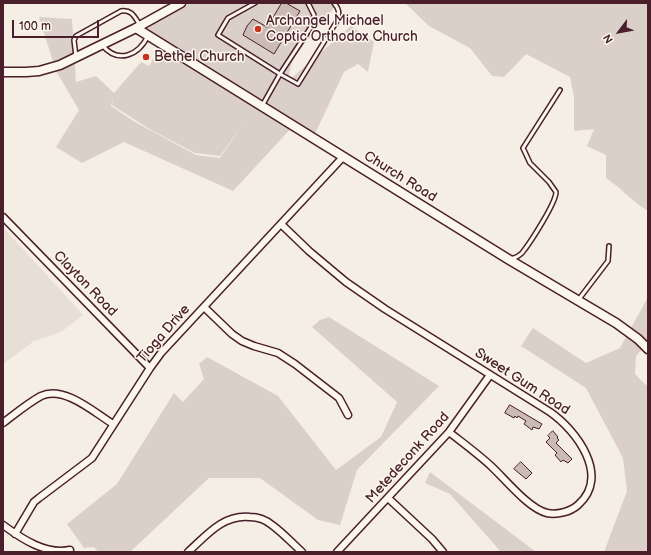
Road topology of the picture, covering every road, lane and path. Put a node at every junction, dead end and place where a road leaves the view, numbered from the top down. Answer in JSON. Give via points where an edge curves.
{"nodes":[{"id":1,"x":181,"y":3,"type":"edge"},
{"id":2,"x":255,"y":3,"type":"edge"},
{"id":3,"x":308,"y":3,"type":"edge"},
{"id":4,"x":334,"y":3,"type":"edge"},
{"id":5,"x":138,"y":27,"type":"junction"},
{"id":6,"x":148,"y":35,"type":"junction"},
{"id":7,"x":102,"y":45,"type":"junction"},
{"id":8,"x":76,"y":58,"type":"junction"},
{"id":9,"x":3,"y":72,"type":"edge"},
{"id":10,"x":280,"y":74,"type":"junction"},
{"id":11,"x":560,"y":90,"type":"dead end"},
{"id":12,"x":262,"y":106,"type":"junction"},
{"id":13,"x":343,"y":157,"type":"junction"},
{"id":14,"x":3,"y":217,"type":"edge"},
{"id":15,"x":282,"y":225,"type":"junction"},
{"id":16,"x":609,"y":246,"type":"dead end"},
{"id":17,"x":521,"y":254,"type":"junction"},
{"id":18,"x":510,"y":260,"type":"junction"},
{"id":19,"x":520,"y":265,"type":"junction"},
{"id":20,"x":578,"y":300,"type":"junction"},
{"id":21,"x":204,"y":307,"type":"junction"},
{"id":22,"x":648,"y":349,"type":"edge"},
{"id":23,"x":150,"y":368,"type":"junction"},
{"id":24,"x":490,"y":375,"type":"junction"},
{"id":25,"x":348,"y":415,"type":"dead end"},
{"id":26,"x":3,"y":423,"type":"edge"},
{"id":27,"x":113,"y":424,"type":"junction"},
{"id":28,"x":449,"y":432,"type":"junction"},
{"id":29,"x":388,"y":498,"type":"junction"},
{"id":30,"x":3,"y":526,"type":"edge"},
{"id":31,"x":15,"y":534,"type":"junction"},
{"id":32,"x":70,"y":550,"type":"dead end"},
{"id":33,"x":188,"y":552,"type":"edge"},
{"id":34,"x":302,"y":552,"type":"edge"},
{"id":35,"x":337,"y":552,"type":"edge"},
{"id":36,"x":443,"y":552,"type":"edge"}],
"edges":[{"from":1,"to":5,"type":"street"},
{"from":2,"to":10,"type":"lane","via":[[228,18],[218,35]]},
{"from":3,"to":10,"type":"lane","via":[[314,15],[313,24]]},
{"from":4,"to":10,"type":"lane","via":[[340,15],[298,84]]},
{"from":5,"to":6,"type":"street","name":"Church Road"},
{"from":5,"to":7,"type":"street"},
{"from":5,"to":8,"type":"lane","via":[[131,12],[121,10],[76,36]]},
{"from":6,"to":7,"type":"lane","via":[[138,51],[127,55],[109,52]]},
{"from":6,"to":12,"type":"street","name":"Church Road"},
{"from":7,"to":8,"type":"street"},
{"from":8,"to":9,"type":"street","via":[[46,70]]},
{"from":10,"to":12,"type":"lane"},
{"from":11,"to":17,"type":"lane","via":[[523,148],[530,163],[549,182],[556,194],[547,215]]},
{"from":12,"to":13,"type":"street","name":"Church Road"},
{"from":13,"to":15,"type":"street","name":"Tioga Drive"},
{"from":13,"to":18,"type":"street","name":"Church Road"},
{"from":14,"to":23,"type":"street","name":"Clayton Road"},
{"from":15,"to":21,"type":"street","name":"Tioga Drive"},
{"from":15,"to":24,"type":"street","name":"Sweet Gum Road","via":[[346,282]]},
{"from":16,"to":20,"type":"lane","via":[[608,261]]},
{"from":17,"to":18,"type":"lane"},
{"from":17,"to":19,"type":"lane"},
{"from":18,"to":19,"type":"street","name":"Church Road"},
{"from":19,"to":20,"type":"street","name":"Church Road"},
{"from":20,"to":22,"type":"street","name":"Church Road","via":[[630,333]]},
{"from":21,"to":23,"type":"street","name":"Tioga Drive"},
{"from":21,"to":25,"type":"street","via":[[242,341],[278,353],[295,364],[339,398]]},
{"from":23,"to":27,"type":"street","name":"Tioga Drive"},
{"from":24,"to":28,"type":"street","name":"Metedeconk Road"},
{"from":24,"to":28,"type":"street","name":"Sweet Gum Road","via":[[550,412],[573,433],[582,446],[591,472],[591,484],[586,496],[577,506],[562,513],[546,512],[536,508],[491,466]]},
{"from":26,"to":27,"type":"street","via":[[41,396],[59,393],[69,396]]},
{"from":27,"to":31,"type":"street","name":"Tioga Drive","via":[[92,458],[34,502]]},
{"from":28,"to":29,"type":"street","name":"Metedeconk Road"},
{"from":29,"to":35,"type":"street","name":"Metedeconk Road"},
{"from":29,"to":36,"type":"street"},
{"from":30,"to":31,"type":"street"},
{"from":31,"to":32,"type":"street","via":[[47,550]]},
{"from":33,"to":34,"type":"street","via":[[221,523],[246,516],[262,519],[272,525]]}]}
